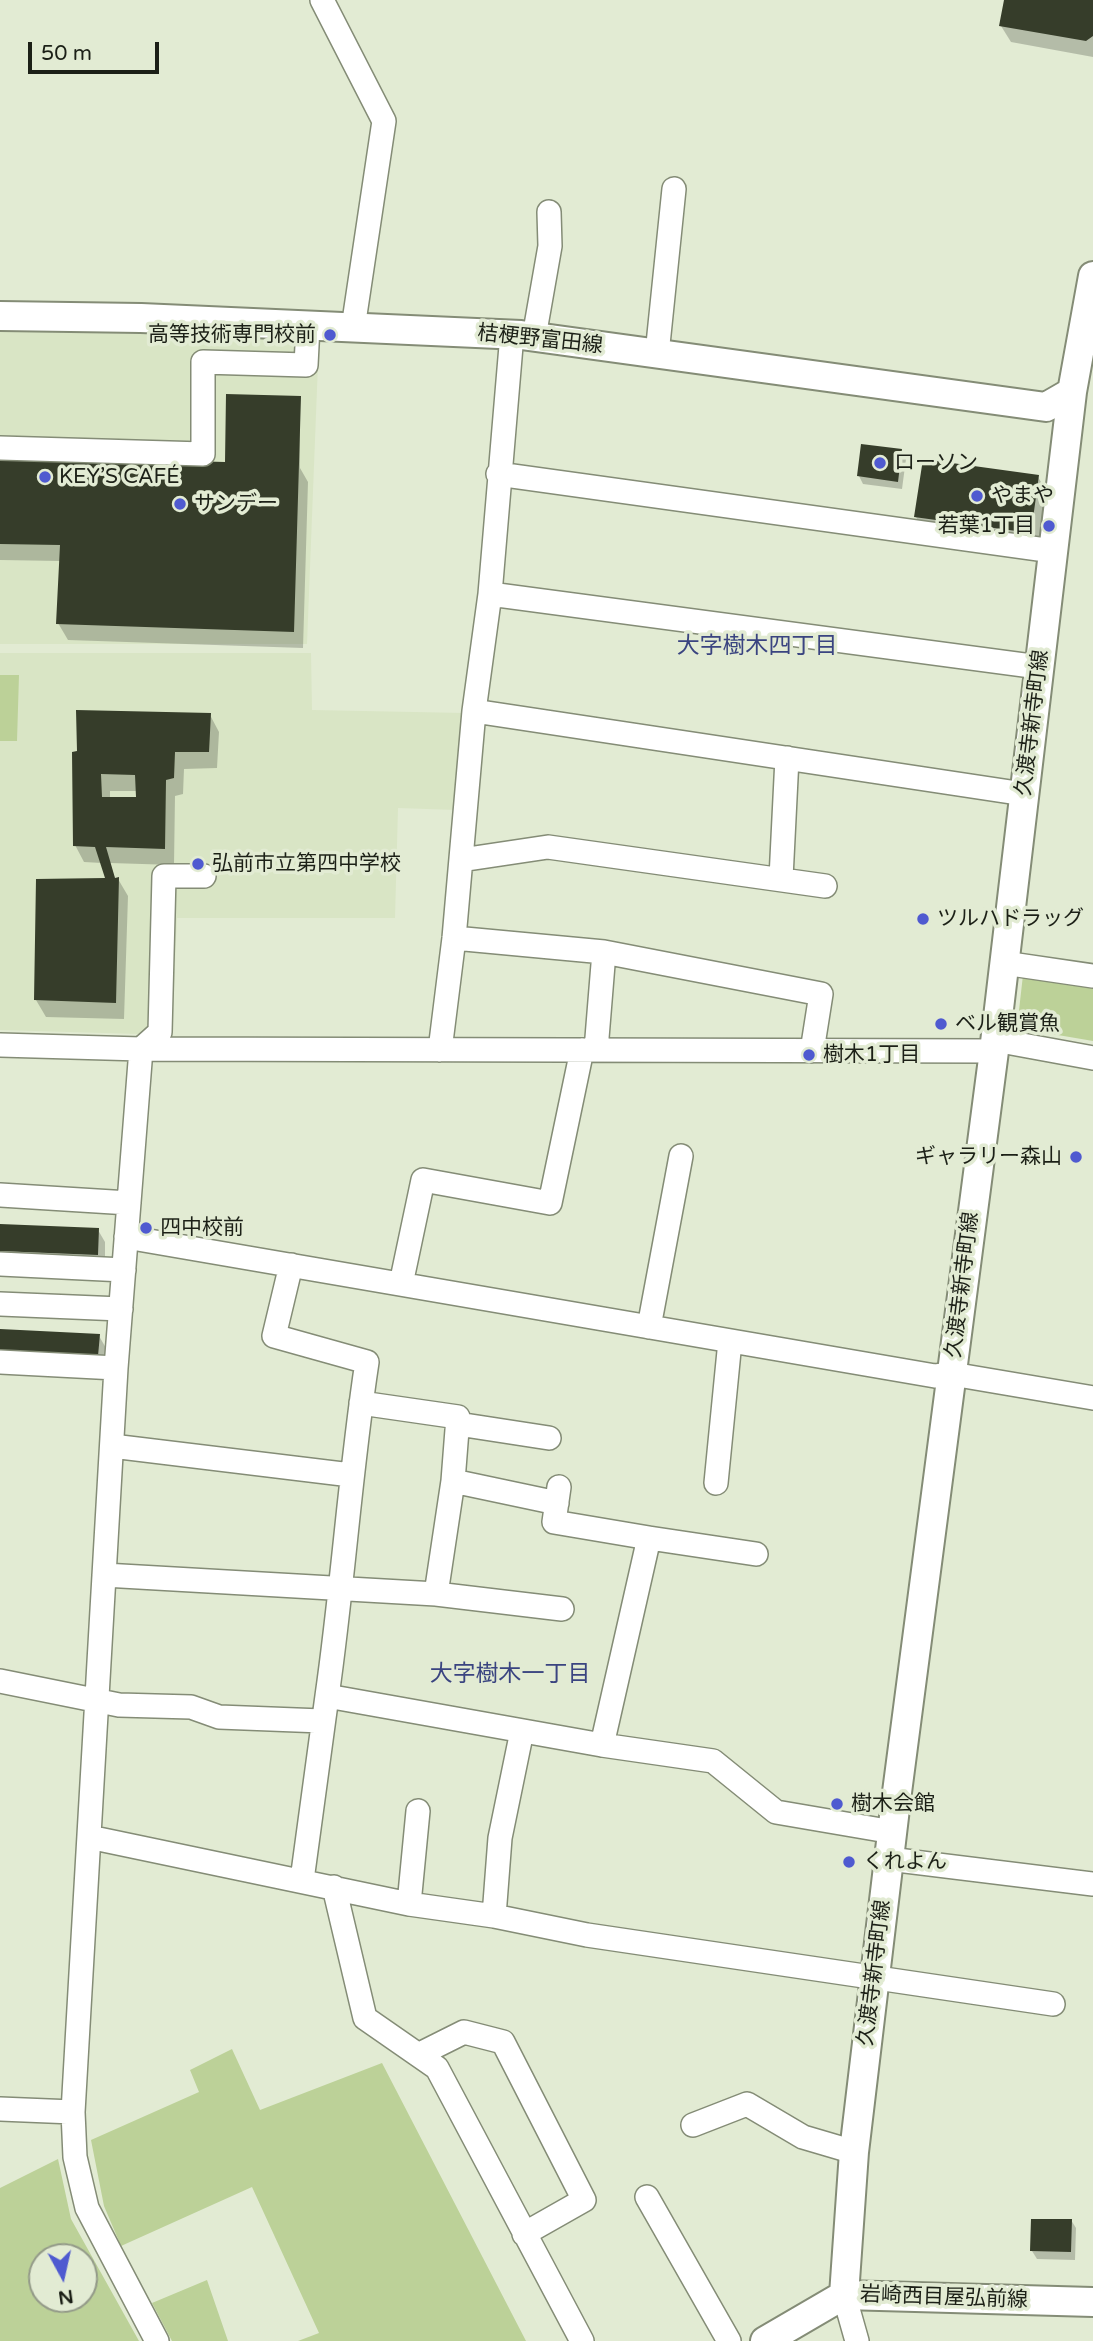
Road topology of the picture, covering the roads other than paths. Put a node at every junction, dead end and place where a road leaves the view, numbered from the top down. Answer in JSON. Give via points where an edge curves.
{"nodes":[{"id":1,"x":322,"y":0,"type":"edge"},
{"id":2,"x":674,"y":189,"type":"dead end"},
{"id":3,"x":549,"y":212,"type":"dead end"},
{"id":4,"x":1093,"y":276,"type":"edge"},
{"id":5,"x":0,"y":316,"type":"edge"},
{"id":6,"x":308,"y":326,"type":"junction"},
{"id":7,"x":353,"y":328,"type":"junction"},
{"id":8,"x":523,"y":336,"type":"junction"},
{"id":9,"x":657,"y":354,"type":"junction"},
{"id":10,"x":1083,"y":385,"type":"edge"},
{"id":11,"x":0,"y":448,"type":"edge"},
{"id":12,"x":498,"y":474,"type":"junction"},
{"id":13,"x":1053,"y":551,"type":"junction"},
{"id":14,"x":490,"y":594,"type":"junction"},
{"id":15,"x":1040,"y":667,"type":"junction"},
{"id":16,"x":474,"y":711,"type":"junction"},
{"id":17,"x":787,"y":758,"type":"junction"},
{"id":18,"x":1024,"y":794,"type":"junction"},
{"id":19,"x":461,"y":860,"type":"junction"},
{"id":20,"x":204,"y":876,"type":"dead end"},
{"id":21,"x":781,"y":878,"type":"junction"},
{"id":22,"x":825,"y":886,"type":"dead end"},
{"id":23,"x":454,"y":938,"type":"junction"},
{"id":24,"x":604,"y":953,"type":"junction"},
{"id":25,"x":1004,"y":963,"type":"junction"},
{"id":26,"x":1093,"y":976,"type":"edge"},
{"id":27,"x":0,"y":1045,"type":"edge"},
{"id":28,"x":995,"y":1046,"type":"junction"},
{"id":29,"x":141,"y":1049,"type":"junction"},
{"id":30,"x":440,"y":1050,"type":"junction"},
{"id":31,"x":589,"y":1050,"type":"junction"},
{"id":32,"x":812,"y":1051,"type":"junction"},
{"id":33,"x":1093,"y":1058,"type":"edge"},
{"id":34,"x":681,"y":1156,"type":"dead end"},
{"id":35,"x":0,"y":1195,"type":"edge"},
{"id":36,"x":129,"y":1203,"type":"junction"},
{"id":37,"x":126,"y":1237,"type":"junction"},
{"id":38,"x":0,"y":1264,"type":"edge"},
{"id":39,"x":291,"y":1265,"type":"junction"},
{"id":40,"x":124,"y":1270,"type":"junction"},
{"id":41,"x":401,"y":1284,"type":"junction"},
{"id":42,"x":0,"y":1304,"type":"edge"},
{"id":43,"x":121,"y":1309,"type":"junction"},
{"id":44,"x":649,"y":1327,"type":"junction"},
{"id":45,"x":730,"y":1341,"type":"junction"},
{"id":46,"x":0,"y":1362,"type":"edge"},
{"id":47,"x":116,"y":1368,"type":"junction"},
{"id":48,"x":952,"y":1374,"type":"junction"},
{"id":49,"x":1093,"y":1398,"type":"edge"},
{"id":50,"x":360,"y":1403,"type":"junction"},
{"id":51,"x":458,"y":1424,"type":"junction"},
{"id":52,"x":549,"y":1437,"type":"dead end"},
{"id":53,"x":112,"y":1446,"type":"junction"},
{"id":54,"x":351,"y":1475,"type":"junction"},
{"id":55,"x":453,"y":1481,"type":"junction"},
{"id":56,"x":716,"y":1483,"type":"dead end"},
{"id":57,"x":649,"y":1538,"type":"junction"},
{"id":58,"x":756,"y":1554,"type":"dead end"},
{"id":59,"x":104,"y":1574,"type":"junction"},
{"id":60,"x":343,"y":1588,"type":"junction"},
{"id":61,"x":436,"y":1594,"type":"junction"},
{"id":62,"x":562,"y":1609,"type":"dead end"},
{"id":63,"x":0,"y":1681,"type":"edge"},
{"id":64,"x":327,"y":1696,"type":"junction"},
{"id":65,"x":97,"y":1700,"type":"junction"},
{"id":66,"x":322,"y":1721,"type":"junction"},
{"id":67,"x":522,"y":1731,"type":"junction"},
{"id":68,"x":602,"y":1745,"type":"junction"},
{"id":69,"x":418,"y":1811,"type":"dead end"},
{"id":70,"x":89,"y":1836,"type":"junction"},
{"id":71,"x":891,"y":1846,"type":"junction"},
{"id":72,"x":302,"y":1880,"type":"junction"},
{"id":73,"x":1093,"y":1884,"type":"edge"},
{"id":74,"x":334,"y":1887,"type":"junction"},
{"id":75,"x":409,"y":1904,"type":"junction"},
{"id":76,"x":494,"y":1916,"type":"junction"},
{"id":77,"x":874,"y":1979,"type":"junction"},
{"id":78,"x":1053,"y":2004,"type":"dead end"},
{"id":79,"x":420,"y":2054,"type":"junction"},
{"id":80,"x":0,"y":2109,"type":"edge"},
{"id":81,"x":73,"y":2112,"type":"junction"},
{"id":82,"x":693,"y":2125,"type":"dead end"},
{"id":83,"x":853,"y":2152,"type":"junction"},
{"id":84,"x":647,"y":2197,"type":"dead end"},
{"id":85,"x":524,"y":2234,"type":"junction"},
{"id":86,"x":844,"y":2295,"type":"junction"},
{"id":87,"x":1093,"y":2302,"type":"edge"},
{"id":88,"x":157,"y":2341,"type":"edge"},
{"id":89,"x":582,"y":2341,"type":"edge"},
{"id":90,"x":729,"y":2341,"type":"edge"},
{"id":91,"x":765,"y":2341,"type":"edge"},
{"id":92,"x":857,"y":2341,"type":"edge"}],
"edges":[{"from":1,"to":7,"type":"street","via":[[384,121]]},
{"from":2,"to":9,"type":"street"},
{"from":3,"to":8,"type":"street","via":[[551,246]]},
{"from":4,"to":10,"type":"main road","name":"久渡寺新寺町線"},
{"from":5,"to":6,"type":"main road","name":"桔梗野富田線"},
{"from":6,"to":7,"type":"main road","name":"桔梗野富田線"},
{"from":6,"to":11,"type":"street","via":[[306,365],[203,362],[202,454]]},
{"from":7,"to":8,"type":"main road","name":"桔梗野富田線"},
{"from":8,"to":9,"type":"main road","name":"桔梗野富田線"},
{"from":8,"to":12,"type":"street"},
{"from":9,"to":10,"type":"main road","name":"桔梗野富田線","via":[[1046,407]]},
{"from":10,"to":13,"type":"main road","name":"久渡寺新寺町線"},
{"from":12,"to":13,"type":"street"},
{"from":12,"to":14,"type":"street"},
{"from":13,"to":15,"type":"main road","name":"久渡寺新寺町線"},
{"from":14,"to":15,"type":"street"},
{"from":14,"to":16,"type":"street"},
{"from":15,"to":18,"type":"main road","name":"久渡寺新寺町線"},
{"from":16,"to":17,"type":"street"},
{"from":16,"to":19,"type":"street"},
{"from":17,"to":18,"type":"street"},
{"from":17,"to":21,"type":"street"},
{"from":18,"to":25,"type":"main road","name":"久渡寺新寺町線"},
{"from":19,"to":21,"type":"street","via":[[548,847]]},
{"from":19,"to":23,"type":"street"},
{"from":20,"to":29,"type":"street","via":[[164,876],[160,1032]]},
{"from":21,"to":22,"type":"street"},
{"from":23,"to":24,"type":"street"},
{"from":23,"to":30,"type":"street"},
{"from":24,"to":31,"type":"street"},
{"from":24,"to":32,"type":"street","via":[[821,994]]},
{"from":25,"to":26,"type":"street"},
{"from":25,"to":28,"type":"main road","name":"久渡寺新寺町線"},
{"from":27,"to":29,"type":"street"},
{"from":28,"to":32,"type":"street"},
{"from":28,"to":33,"type":"street"},
{"from":28,"to":48,"type":"main road","name":"久渡寺新寺町線"},
{"from":29,"to":30,"type":"street"},
{"from":29,"to":36,"type":"street"},
{"from":30,"to":31,"type":"street"},
{"from":31,"to":32,"type":"street"},
{"from":31,"to":41,"type":"street","via":[[550,1203],[423,1180]]},
{"from":34,"to":44,"type":"street"},
{"from":35,"to":36,"type":"street"},
{"from":36,"to":37,"type":"street"},
{"from":37,"to":39,"type":"street"},
{"from":37,"to":40,"type":"street"},
{"from":38,"to":40,"type":"street"},
{"from":39,"to":41,"type":"street"},
{"from":39,"to":50,"type":"street","via":[[274,1336],[367,1362]]},
{"from":40,"to":43,"type":"street"},
{"from":41,"to":44,"type":"street"},
{"from":42,"to":43,"type":"street"},
{"from":43,"to":47,"type":"street"},
{"from":44,"to":45,"type":"street"},
{"from":45,"to":48,"type":"street","via":[[934,1376]]},
{"from":45,"to":56,"type":"street"},
{"from":46,"to":47,"type":"street"},
{"from":47,"to":53,"type":"street"},
{"from":48,"to":49,"type":"street"},
{"from":48,"to":71,"type":"main road","name":"久渡寺新寺町線"},
{"from":50,"to":51,"type":"street","via":[[458,1418]]},
{"from":50,"to":54,"type":"street"},
{"from":51,"to":52,"type":"street"},
{"from":51,"to":55,"type":"street"},
{"from":53,"to":54,"type":"street"},
{"from":53,"to":59,"type":"street"},
{"from":54,"to":60,"type":"street"},
{"from":55,"to":57,"type":"street","via":[[558,1495],[554,1522]]},
{"from":55,"to":61,"type":"street"},
{"from":57,"to":58,"type":"street"},
{"from":57,"to":68,"type":"street"},
{"from":59,"to":60,"type":"street"},
{"from":59,"to":65,"type":"street"},
{"from":60,"to":61,"type":"street"},
{"from":60,"to":64,"type":"street"},
{"from":61,"to":62,"type":"street"},
{"from":63,"to":65,"type":"street"},
{"from":64,"to":66,"type":"street"},
{"from":64,"to":67,"type":"street"},
{"from":65,"to":66,"type":"street","via":[[191,1707],[219,1717]]},
{"from":65,"to":70,"type":"street"},
{"from":66,"to":72,"type":"street"},
{"from":67,"to":68,"type":"street"},
{"from":67,"to":76,"type":"street","via":[[500,1838]]},
{"from":68,"to":71,"type":"street","via":[[713,1761],[776,1812]]},
{"from":69,"to":75,"type":"street"},
{"from":70,"to":72,"type":"street"},
{"from":70,"to":81,"type":"street"},
{"from":71,"to":73,"type":"street"},
{"from":71,"to":77,"type":"main road","name":"久渡寺新寺町線"},
{"from":72,"to":74,"type":"street"},
{"from":74,"to":75,"type":"street"},
{"from":74,"to":79,"type":"street","via":[[365,2018]]},
{"from":75,"to":76,"type":"street"},
{"from":76,"to":77,"type":"street","via":[[587,1935]]},
{"from":77,"to":78,"type":"street"},
{"from":77,"to":83,"type":"main road","name":"久渡寺新寺町線"},
{"from":79,"to":85,"type":"street","via":[[437,2068]]},
{"from":79,"to":85,"type":"street","via":[[464,2032],[503,2042],[584,2200]]},
{"from":80,"to":81,"type":"street"},
{"from":81,"to":88,"type":"street","via":[[75,2157],[87,2208]]},
{"from":82,"to":83,"type":"street","via":[[747,2104],[803,2137]]},
{"from":83,"to":86,"type":"main road","name":"久渡寺新寺町線"},
{"from":84,"to":90,"type":"street"},
{"from":85,"to":89,"type":"street"},
{"from":86,"to":87,"type":"main road","name":"岩崎西目屋弘前線"},
{"from":86,"to":91,"type":"main road","name":"岩崎西目屋弘前線"},
{"from":86,"to":92,"type":"street"}]}
